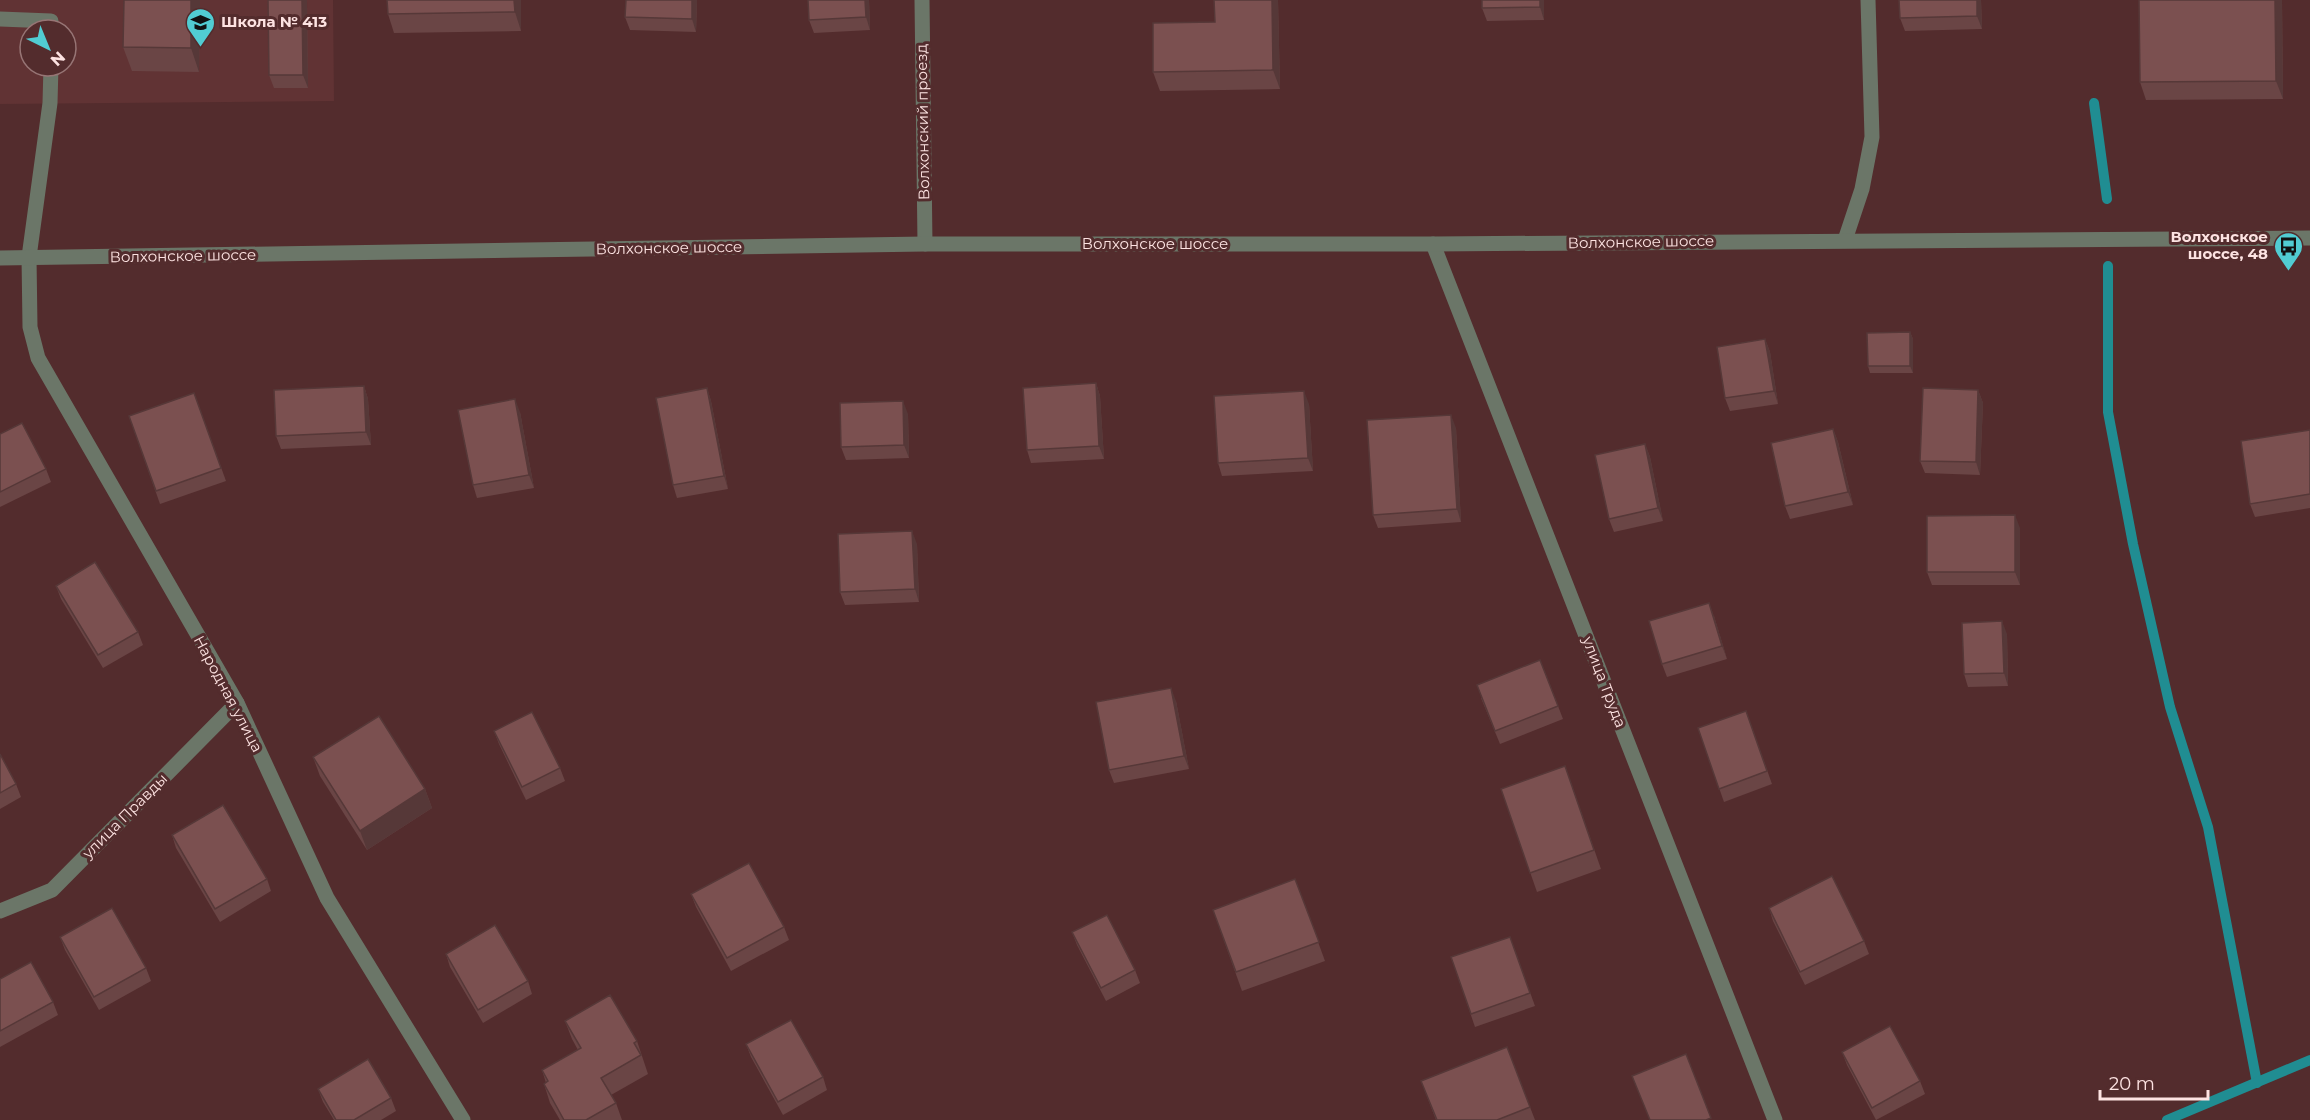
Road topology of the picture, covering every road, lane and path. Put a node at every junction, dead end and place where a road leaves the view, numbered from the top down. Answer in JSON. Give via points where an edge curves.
{"nodes":[{"id":1,"x":922,"y":0,"type":"edge"},
{"id":2,"x":1868,"y":0,"type":"edge"},
{"id":3,"x":0,"y":19,"type":"edge"},
{"id":4,"x":18,"y":20,"type":"edge"},
{"id":5,"x":51,"y":78,"type":"edge"},
{"id":6,"x":2310,"y":238,"type":"edge"},
{"id":7,"x":1845,"y":240,"type":"junction"},
{"id":8,"x":925,"y":244,"type":"junction"},
{"id":9,"x":1433,"y":244,"type":"junction"},
{"id":10,"x":0,"y":258,"type":"edge"},
{"id":11,"x":29,"y":258,"type":"junction"},
{"id":12,"x":237,"y":703,"type":"junction"},
{"id":13,"x":0,"y":911,"type":"edge"},
{"id":14,"x":463,"y":1120,"type":"edge"},
{"id":15,"x":1775,"y":1120,"type":"edge"}],
"edges":[{"from":1,"to":8,"type":"street","name":"Волхонский проезд"},
{"from":2,"to":7,"type":"street","via":[[1872,137],[1862,189]]},
{"from":3,"to":4,"type":"street"},
{"from":5,"to":11,"type":"street","name":"Народная улица"},
{"from":6,"to":7,"type":"street","name":"Волхонское шоссе"},
{"from":7,"to":9,"type":"street","name":"Волхонское шоссе"},
{"from":8,"to":9,"type":"street","name":"Волхонское шоссе"},
{"from":8,"to":11,"type":"street","name":"Волхонское шоссе"},
{"from":9,"to":15,"type":"street","name":"улица Труда"},
{"from":10,"to":11,"type":"street","name":"Волхонское шоссе"},
{"from":11,"to":12,"type":"street","name":"Народная улица","via":[[30,327],[38,358]]},
{"from":12,"to":13,"type":"street","name":"улица Правды","via":[[52,890]]},
{"from":12,"to":14,"type":"street","name":"Народная улица","via":[[327,897]]}]}
